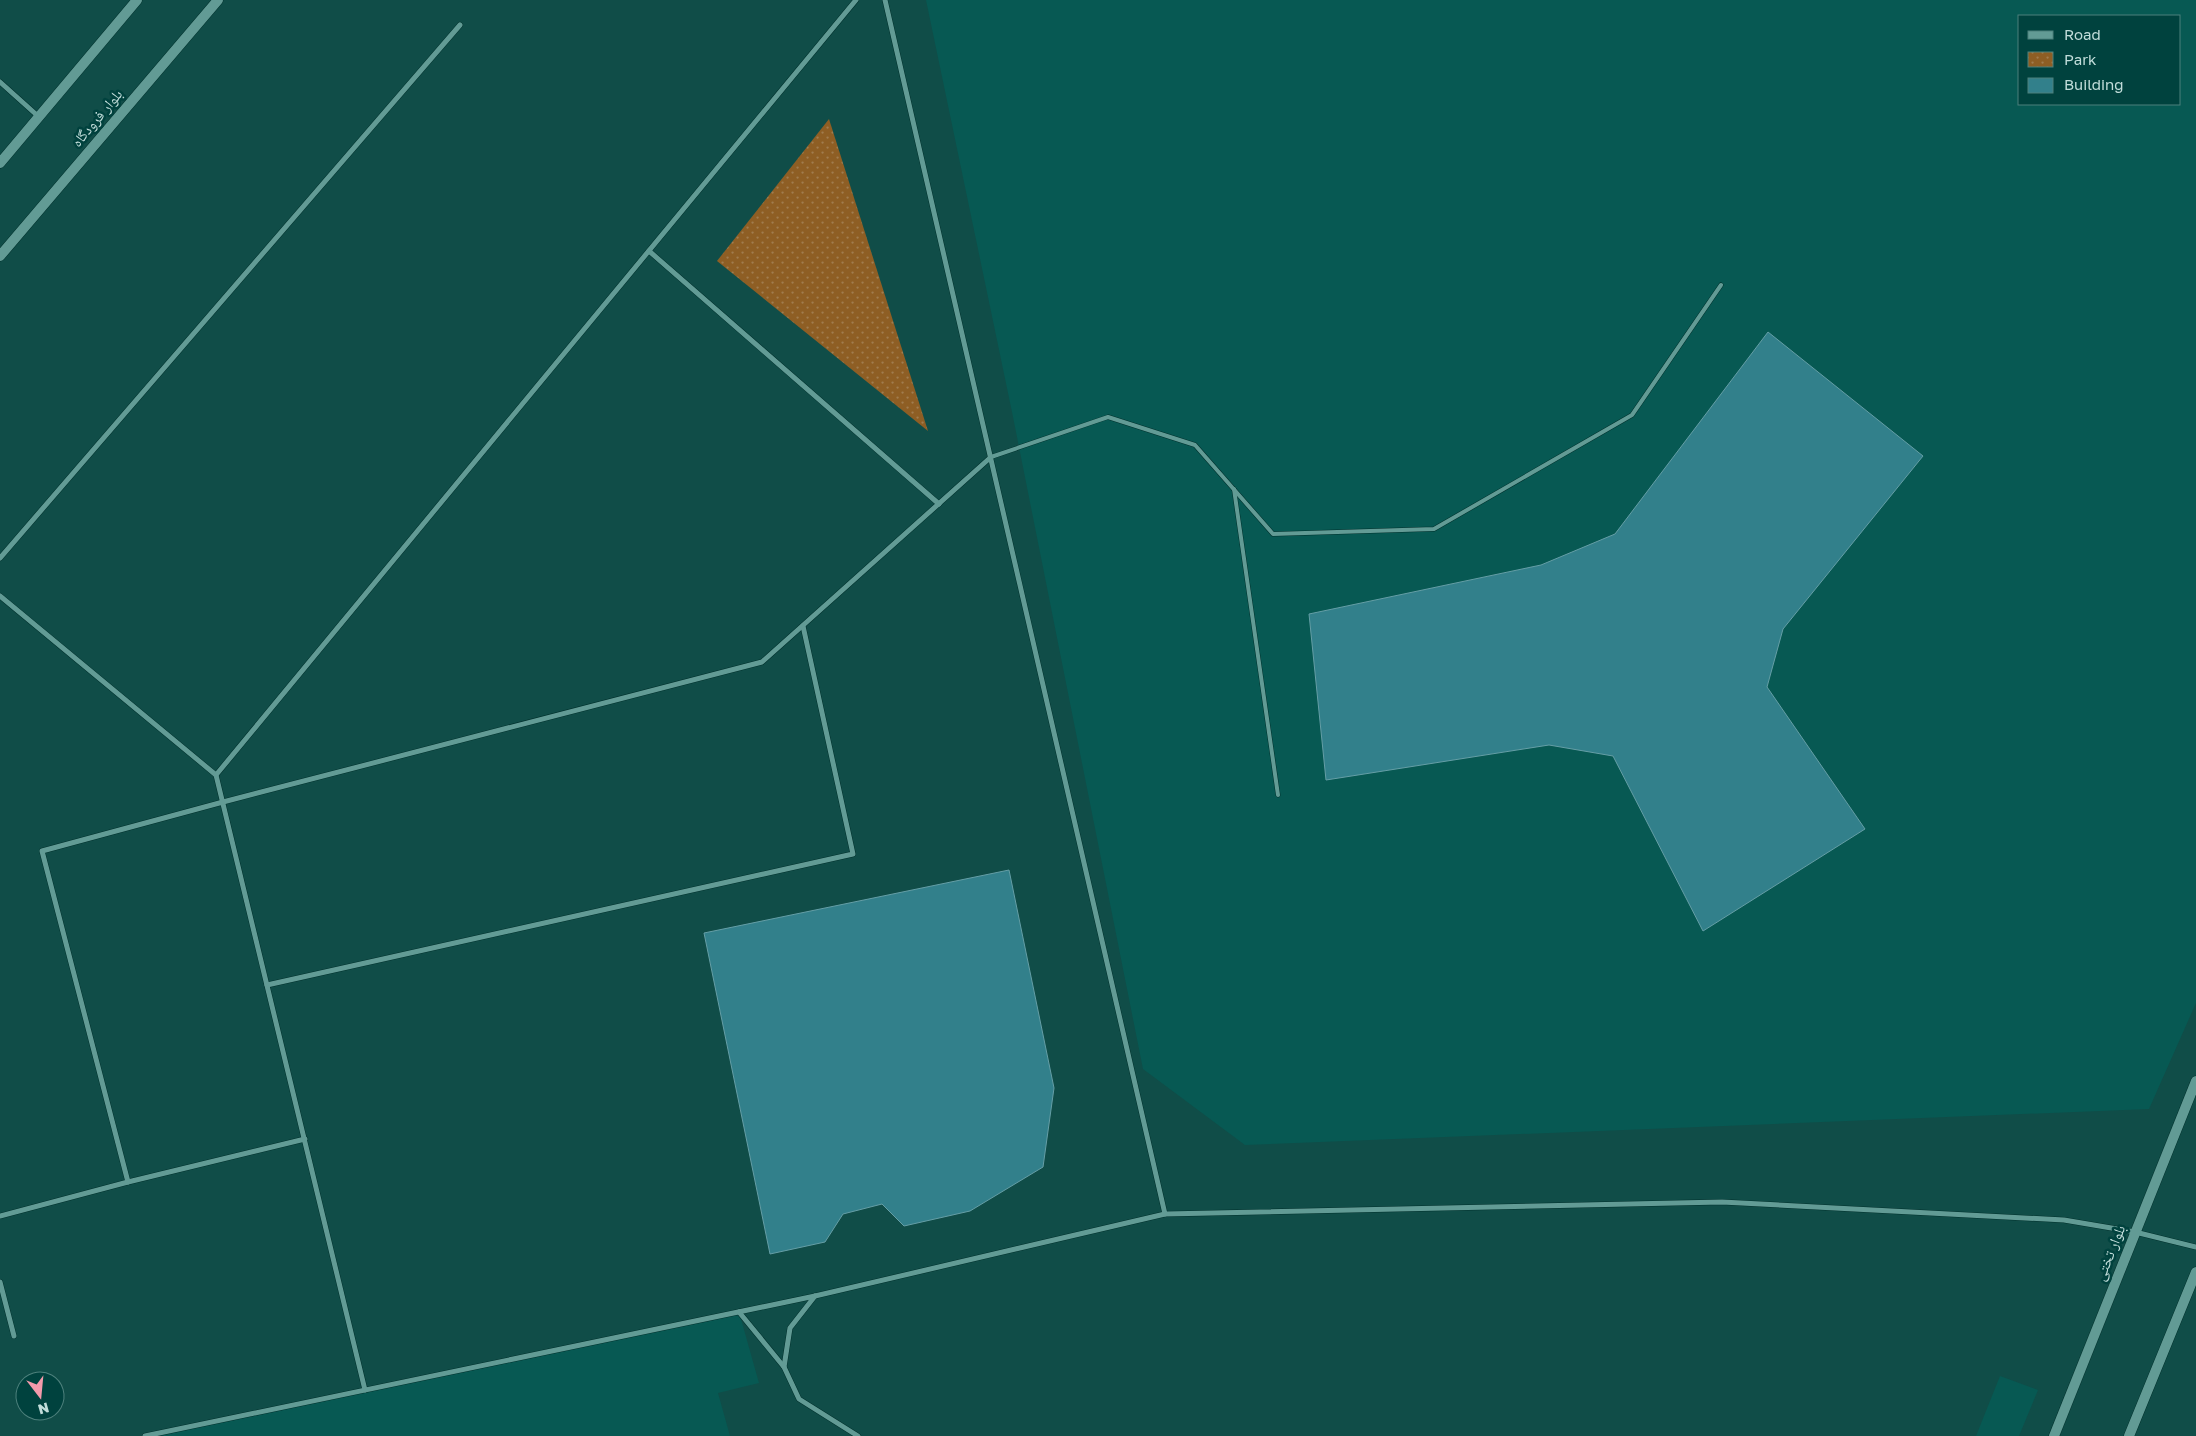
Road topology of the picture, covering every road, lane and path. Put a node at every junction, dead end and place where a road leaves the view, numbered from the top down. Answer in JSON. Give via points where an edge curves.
{"nodes":[{"id":1,"x":137,"y":0,"type":"edge"},
{"id":2,"x":218,"y":0,"type":"edge"},
{"id":3,"x":856,"y":0,"type":"edge"},
{"id":4,"x":885,"y":0,"type":"edge"},
{"id":5,"x":460,"y":25,"type":"dead end"},
{"id":6,"x":0,"y":82,"type":"edge"},
{"id":7,"x":39,"y":117,"type":"junction"},
{"id":8,"x":0,"y":163,"type":"edge"},
{"id":9,"x":649,"y":251,"type":"junction"},
{"id":10,"x":0,"y":256,"type":"edge"},
{"id":11,"x":1721,"y":285,"type":"dead end"},
{"id":12,"x":991,"y":457,"type":"junction"},
{"id":13,"x":1234,"y":489,"type":"junction"},
{"id":14,"x":939,"y":504,"type":"junction"},
{"id":15,"x":0,"y":558,"type":"edge"},
{"id":16,"x":0,"y":596,"type":"edge"},
{"id":17,"x":803,"y":626,"type":"junction"},
{"id":18,"x":216,"y":775,"type":"junction"},
{"id":19,"x":1278,"y":795,"type":"dead end"},
{"id":20,"x":222,"y":802,"type":"junction"},
{"id":21,"x":267,"y":985,"type":"junction"},
{"id":22,"x":2196,"y":1081,"type":"edge"},
{"id":23,"x":304,"y":1139,"type":"junction"},
{"id":24,"x":128,"y":1182,"type":"junction"},
{"id":25,"x":1165,"y":1214,"type":"junction"},
{"id":26,"x":0,"y":1216,"type":"edge"},
{"id":27,"x":2135,"y":1232,"type":"junction"},
{"id":28,"x":2196,"y":1247,"type":"edge"},
{"id":29,"x":2196,"y":1272,"type":"edge"},
{"id":30,"x":0,"y":1282,"type":"edge"},
{"id":31,"x":815,"y":1296,"type":"junction"},
{"id":32,"x":739,"y":1312,"type":"junction"},
{"id":33,"x":14,"y":1336,"type":"dead end"},
{"id":34,"x":784,"y":1367,"type":"junction"},
{"id":35,"x":365,"y":1390,"type":"junction"},
{"id":36,"x":145,"y":1436,"type":"edge"},
{"id":37,"x":858,"y":1436,"type":"edge"},
{"id":38,"x":2054,"y":1436,"type":"edge"},
{"id":39,"x":2129,"y":1436,"type":"edge"}],
"edges":[{"from":1,"to":7,"type":"street"},
{"from":2,"to":10,"type":"street","name":"بلوار فرودگاه"},
{"from":3,"to":9,"type":"street"},
{"from":4,"to":12,"type":"street"},
{"from":5,"to":15,"type":"street"},
{"from":6,"to":7,"type":"street"},
{"from":7,"to":8,"type":"street"},
{"from":9,"to":14,"type":"street"},
{"from":9,"to":18,"type":"street"},
{"from":11,"to":13,"type":"lane","via":[[1632,415],[1434,529],[1273,534]]},
{"from":12,"to":13,"type":"lane","via":[[1108,417],[1195,445]]},
{"from":12,"to":14,"type":"street"},
{"from":12,"to":25,"type":"street"},
{"from":13,"to":19,"type":"lane"},
{"from":14,"to":17,"type":"street"},
{"from":16,"to":18,"type":"street"},
{"from":17,"to":20,"type":"street","via":[[762,662]]},
{"from":17,"to":21,"type":"street","via":[[853,854]]},
{"from":18,"to":20,"type":"street"},
{"from":20,"to":21,"type":"street"},
{"from":20,"to":24,"type":"street","via":[[42,851]]},
{"from":21,"to":23,"type":"street"},
{"from":22,"to":27,"type":"street","name":"بلوار تختی"},
{"from":23,"to":24,"type":"street"},
{"from":23,"to":35,"type":"street"},
{"from":24,"to":26,"type":"street"},
{"from":25,"to":27,"type":"street","via":[[1722,1202],[2064,1220]]},
{"from":25,"to":31,"type":"street"},
{"from":27,"to":28,"type":"street"},
{"from":27,"to":38,"type":"street","name":"بلوار تختی"},
{"from":29,"to":39,"type":"street"},
{"from":30,"to":33,"type":"street"},
{"from":31,"to":32,"type":"street"},
{"from":31,"to":34,"type":"street","via":[[790,1328]]},
{"from":32,"to":34,"type":"street"},
{"from":32,"to":35,"type":"street"},
{"from":34,"to":37,"type":"street","via":[[799,1399]]},
{"from":35,"to":36,"type":"street"}]}
